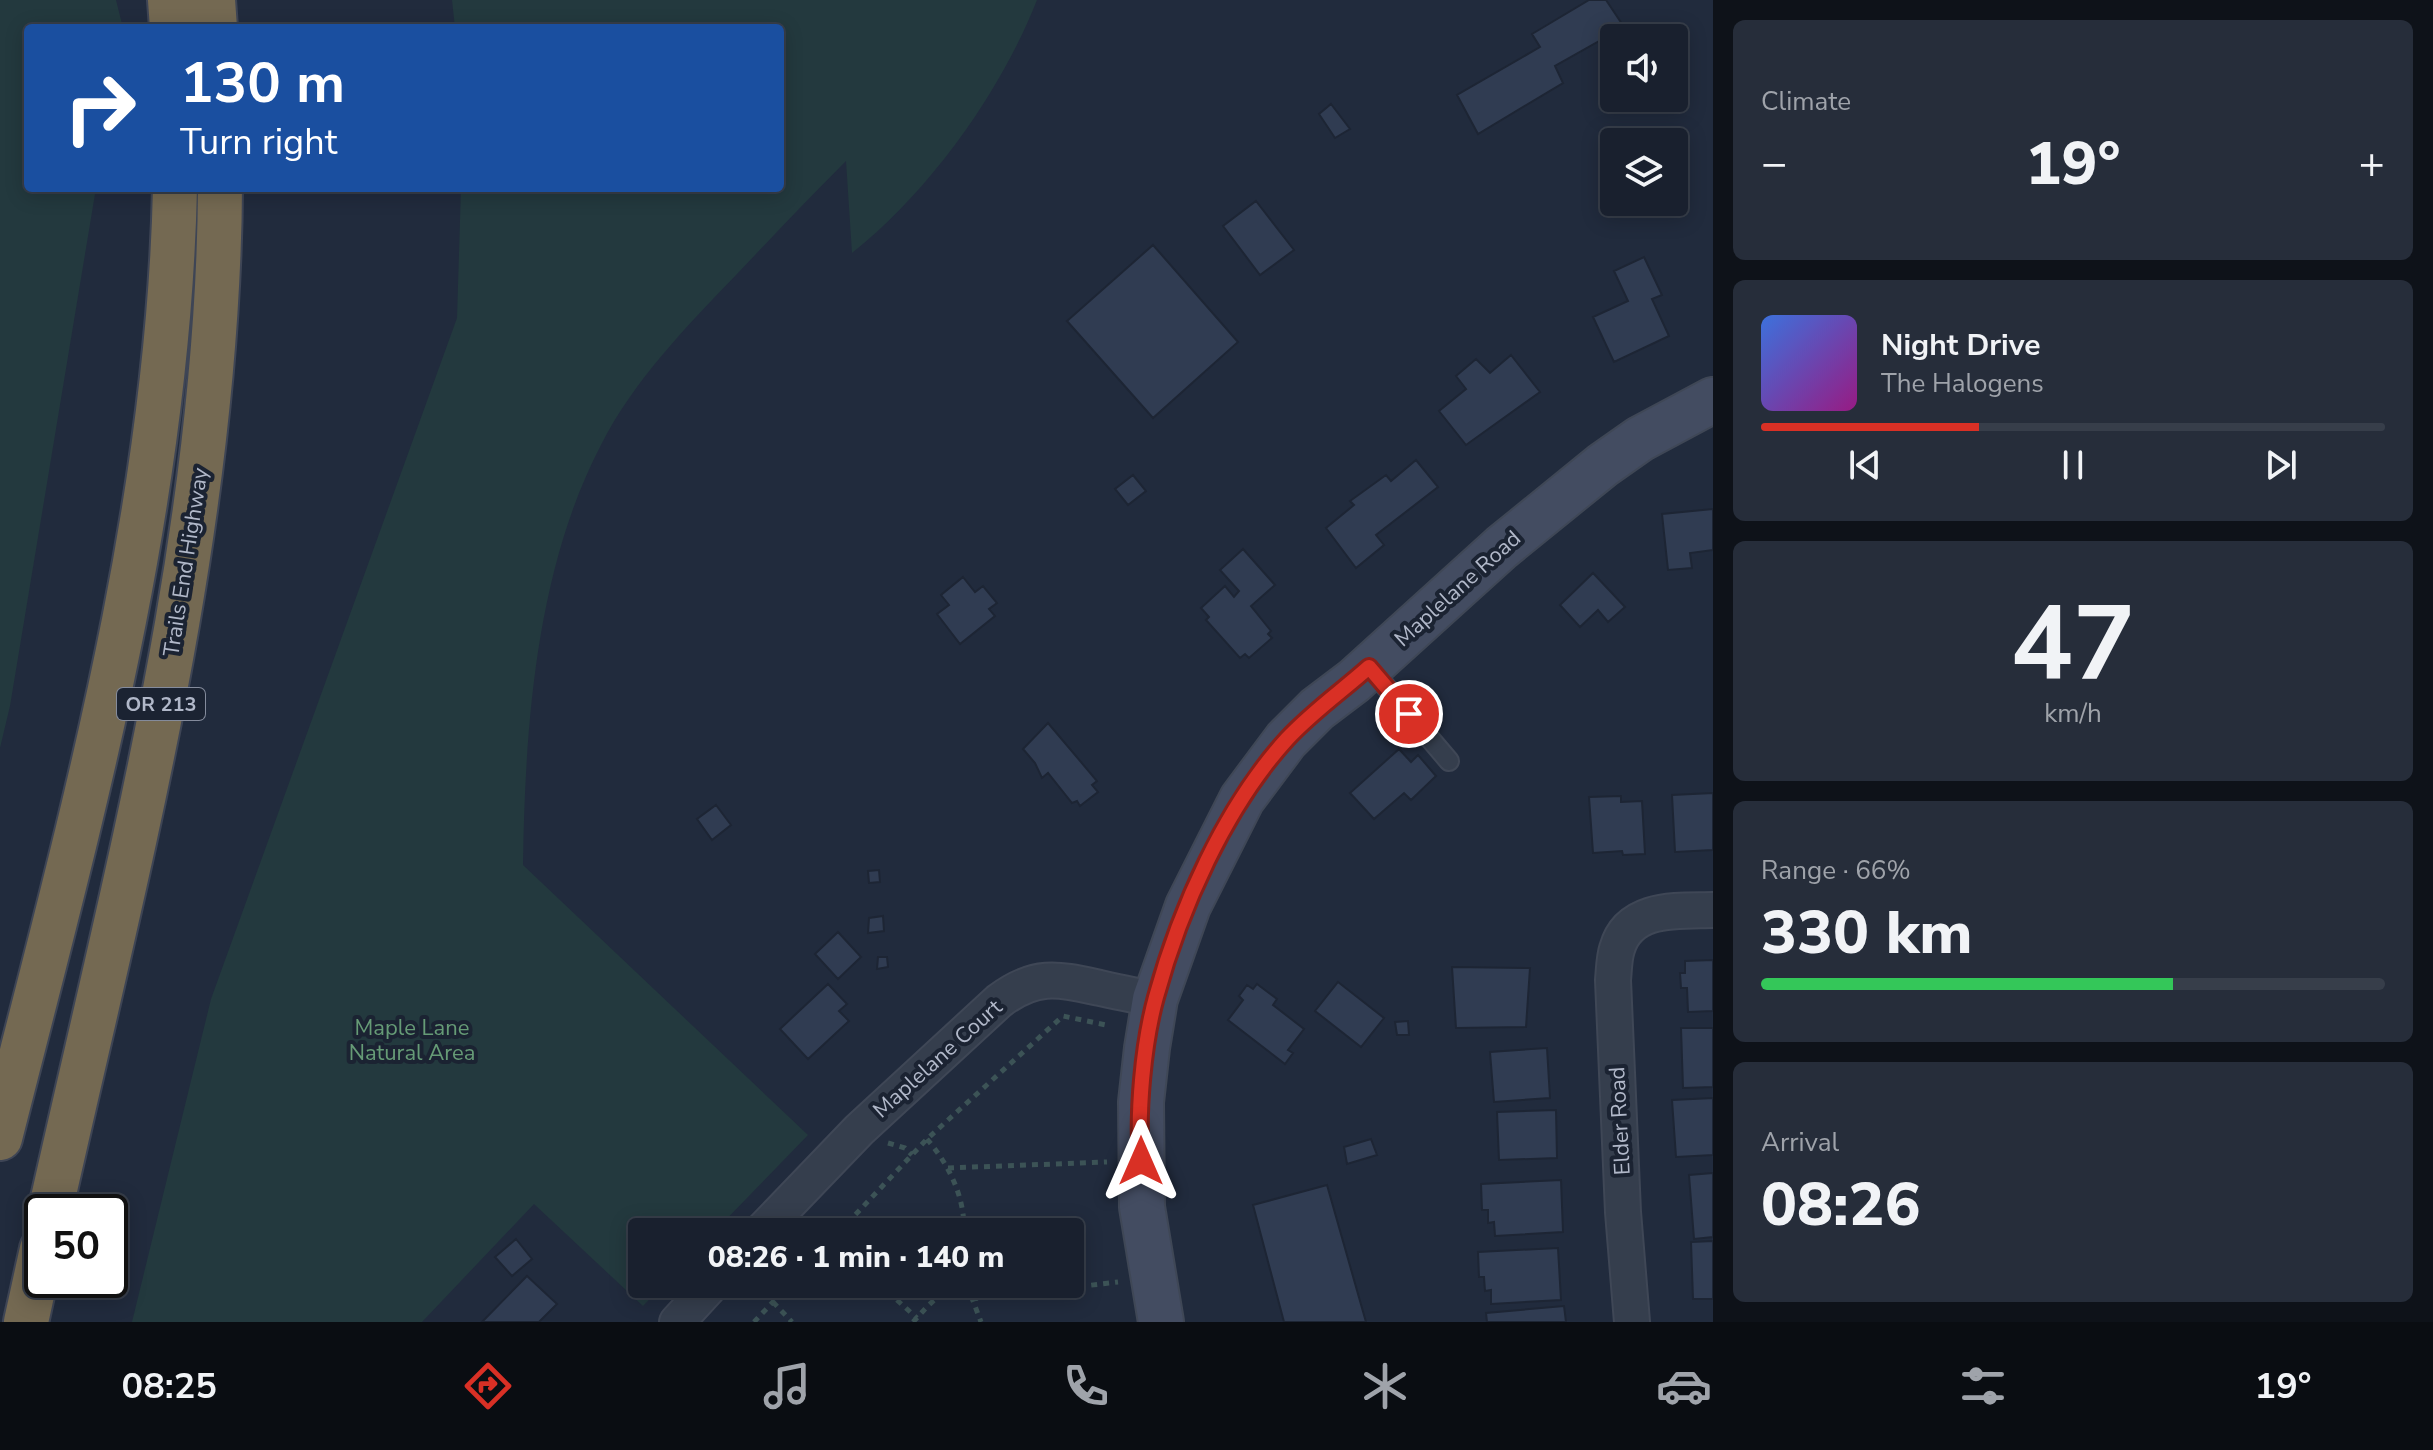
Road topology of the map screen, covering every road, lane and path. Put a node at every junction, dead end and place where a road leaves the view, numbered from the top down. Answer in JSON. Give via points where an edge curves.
{"nodes":[{"id":1,"x":170,"y":0,"type":"edge"},
{"id":2,"x":213,"y":0,"type":"edge"},
{"id":3,"x":172,"y":24,"type":"edge"},
{"id":4,"x":215,"y":24,"type":"edge"},
{"id":5,"x":175,"y":192,"type":"edge"},
{"id":6,"x":220,"y":192,"type":"edge"},
{"id":7,"x":1713,"y":400,"type":"edge"},
{"id":8,"x":1369,"y":667,"type":"junction"},
{"id":9,"x":1449,"y":761,"type":"dead end"},
{"id":10,"x":1713,"y":910,"type":"edge"},
{"id":11,"x":1152,"y":1016,"type":"junction"},
{"id":12,"x":0,"y":1138,"type":"edge"},
{"id":13,"x":927,"y":1139,"type":"junction"},
{"id":14,"x":1141,"y":1161,"type":"junction"},
{"id":15,"x":948,"y":1168,"type":"junction"},
{"id":16,"x":54,"y":1194,"type":"edge"},
{"id":17,"x":774,"y":1218,"type":"edge"},
{"id":18,"x":852,"y":1218,"type":"edge"},
{"id":19,"x":962,"y":1218,"type":"edge"},
{"id":20,"x":1152,"y":1278,"type":"junction"},
{"id":21,"x":31,"y":1298,"type":"edge"},
{"id":22,"x":699,"y":1298,"type":"edge"},
{"id":23,"x":777,"y":1298,"type":"edge"},
{"id":24,"x":893,"y":1298,"type":"edge"},
{"id":25,"x":936,"y":1298,"type":"edge"},
{"id":26,"x":972,"y":1299,"type":"joint"},
{"id":27,"x":773,"y":1302,"type":"junction"},
{"id":28,"x":915,"y":1320,"type":"edge"},
{"id":29,"x":26,"y":1322,"type":"edge"},
{"id":30,"x":677,"y":1322,"type":"edge"},
{"id":31,"x":754,"y":1322,"type":"edge"},
{"id":32,"x":792,"y":1322,"type":"edge"},
{"id":33,"x":981,"y":1322,"type":"edge"},
{"id":34,"x":1161,"y":1322,"type":"edge"},
{"id":35,"x":1632,"y":1322,"type":"edge"}],
"edges":[{"from":1,"to":3,"type":"highway"},
{"from":2,"to":4,"type":"highway"},
{"from":5,"to":12,"type":"highway","number":"OR 213","via":[[161,393],[145,515],[93,768]]},
{"from":6,"to":16,"type":"highway","name":"Trails End Highway","number":"OR 213","via":[[208,405],[182,594],[140,812]]},
{"from":7,"to":8,"type":"main road","name":"Maplelane Road","via":[[1603,465]]},
{"from":8,"to":9,"type":"lane"},
{"from":8,"to":11,"type":"main road","name":"Maplelane Road","via":[[1286,740],[1242,799],[1188,906]]},
{"from":10,"to":35,"type":"street","name":"Elder Road","via":[[1659,912],[1631,923],[1617,947],[1613,980]]},
{"from":11,"to":13,"type":"path","via":[[1063,1016]]},
{"from":11,"to":14,"type":"main road","name":"Maplelane Road","via":[[1141,1102]]},
{"from":11,"to":17,"type":"street","name":"Maplelane Court","via":[[1052,979],[1019,987],[859,1130]]},
{"from":13,"to":15,"type":"path"},
{"from":13,"to":18,"type":"path"},
{"from":14,"to":15,"type":"path"},
{"from":14,"to":20,"type":"main road","name":"Maplelane Road"},
{"from":15,"to":19,"type":"path"},
{"from":20,"to":26,"type":"path"},
{"from":20,"to":34,"type":"main road","name":"Maplelane Road"},
{"from":21,"to":29,"type":"highway"},
{"from":22,"to":30,"type":"street"},
{"from":23,"to":27,"type":"path"},
{"from":24,"to":28,"type":"path"},
{"from":25,"to":28,"type":"path"},
{"from":26,"to":33,"type":"path"},
{"from":27,"to":31,"type":"path"},
{"from":27,"to":32,"type":"path"}]}
